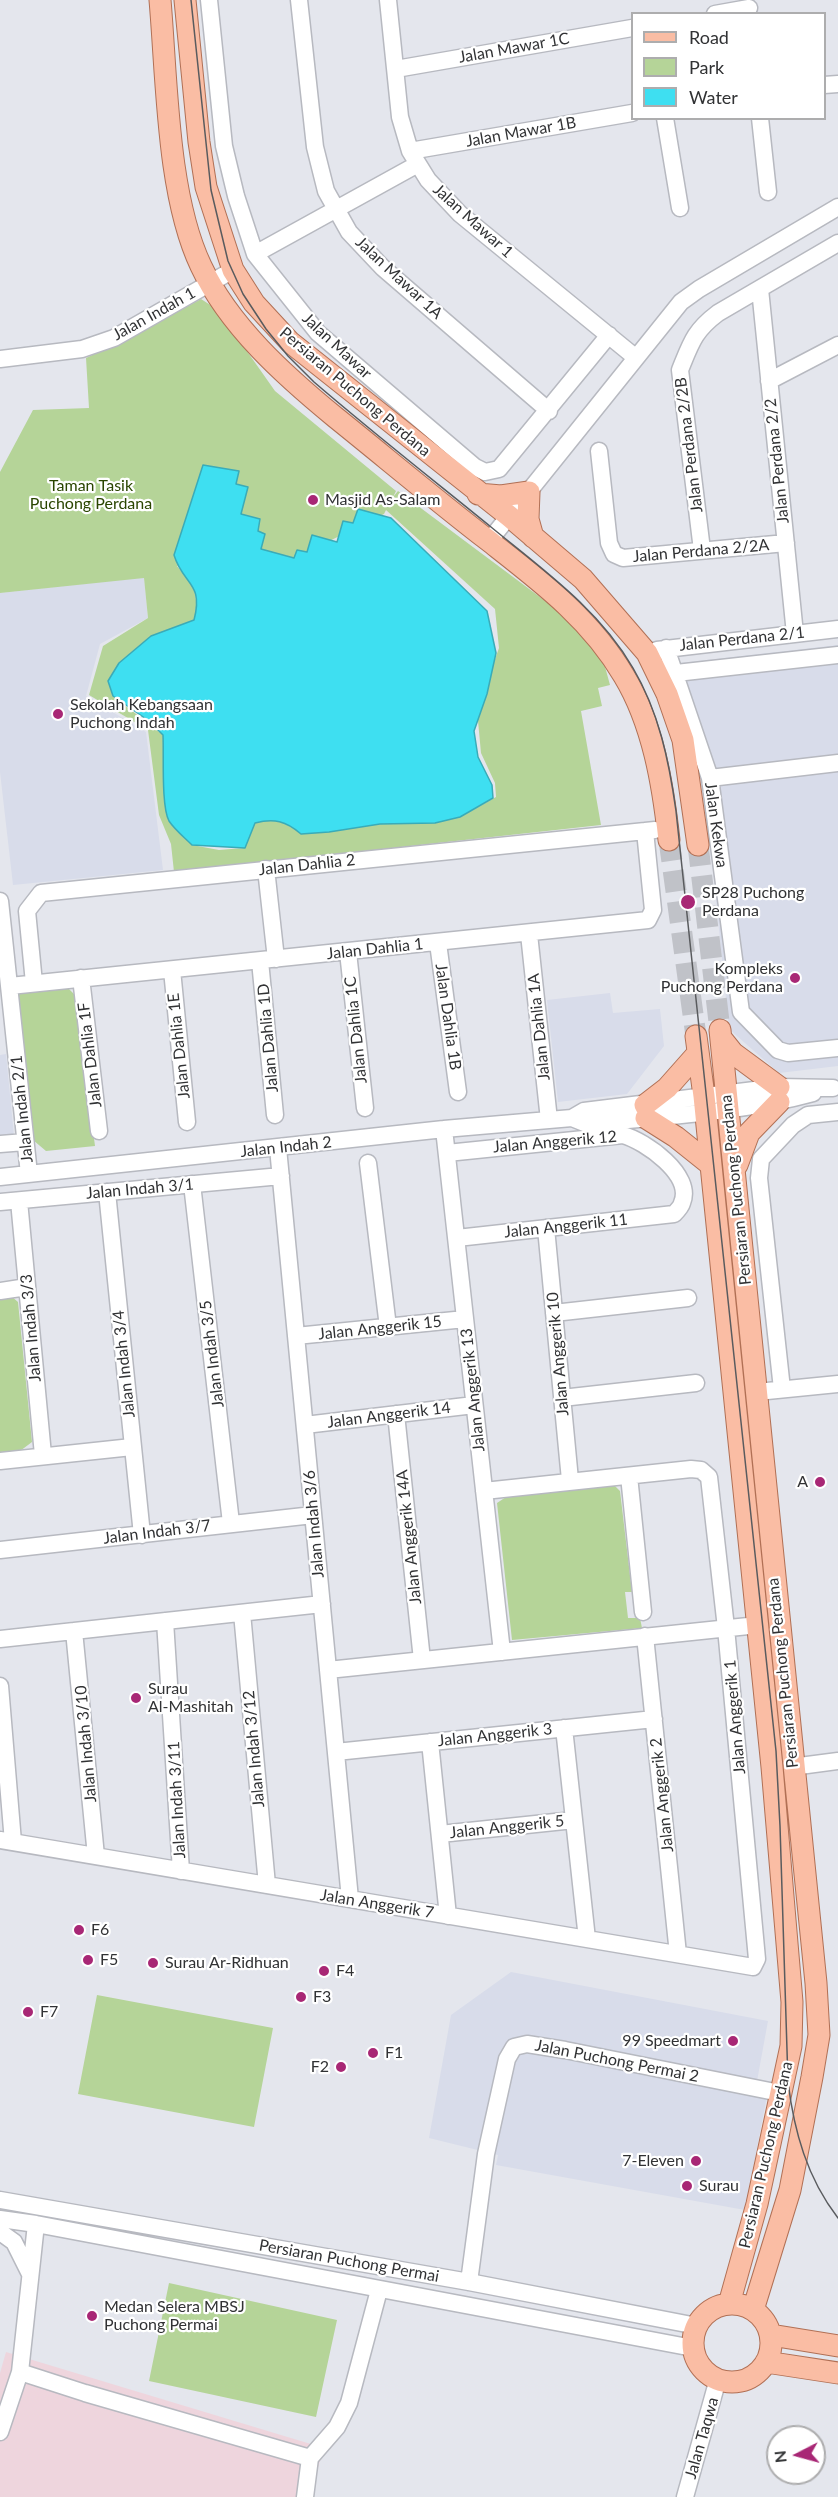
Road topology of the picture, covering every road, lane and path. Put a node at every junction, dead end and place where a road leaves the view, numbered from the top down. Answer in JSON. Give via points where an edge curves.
{"nodes":[{"id":1,"x":160,"y":0,"type":"edge"},
{"id":2,"x":184,"y":0,"type":"edge"},
{"id":3,"x":209,"y":0,"type":"edge"},
{"id":4,"x":299,"y":0,"type":"edge"},
{"id":5,"x":388,"y":0,"type":"edge"},
{"id":6,"x":749,"y":7,"type":"edge"},
{"id":7,"x":725,"y":12,"type":"edge"},
{"id":8,"x":631,"y":28,"type":"edge"},
{"id":9,"x":396,"y":69,"type":"junction"},
{"id":10,"x":631,"y":114,"type":"edge"},
{"id":11,"x":665,"y":120,"type":"edge"},
{"id":12,"x":760,"y":120,"type":"edge"},
{"id":13,"x":414,"y":158,"type":"junction"},
{"id":14,"x":768,"y":192,"type":"dead end"},
{"id":15,"x":838,"y":207,"type":"edge"},
{"id":16,"x":680,"y":208,"type":"dead end"},
{"id":17,"x":336,"y":209,"type":"junction"},
{"id":18,"x":838,"y":243,"type":"edge"},
{"id":19,"x":255,"y":254,"type":"junction"},
{"id":20,"x":233,"y":270,"type":"junction"},
{"id":21,"x":210,"y":282,"type":"junction"},
{"id":22,"x":760,"y":289,"type":"junction"},
{"id":23,"x":609,"y":335,"type":"junction"},
{"id":24,"x":838,"y":345,"type":"edge"},
{"id":25,"x":635,"y":357,"type":"junction"},
{"id":26,"x":0,"y":359,"type":"edge"},
{"id":27,"x":769,"y":381,"type":"junction"},
{"id":28,"x":549,"y":411,"type":"junction"},
{"id":29,"x":599,"y":451,"type":"dead end"},
{"id":30,"x":529,"y":492,"type":"junction"},
{"id":31,"x":478,"y":494,"type":"junction"},
{"id":32,"x":509,"y":516,"type":"junction"},
{"id":33,"x":533,"y":537,"type":"junction"},
{"id":34,"x":489,"y":541,"type":"junction"},
{"id":35,"x":786,"y":543,"type":"junction"},
{"id":36,"x":702,"y":550,"type":"junction"},
{"id":37,"x":838,"y":629,"type":"edge"},
{"id":38,"x":795,"y":634,"type":"junction"},
{"id":39,"x":656,"y":650,"type":"junction"},
{"id":40,"x":838,"y":655,"type":"edge"},
{"id":41,"x":676,"y":673,"type":"junction"},
{"id":42,"x":838,"y":763,"type":"edge"},
{"id":43,"x":710,"y":778,"type":"junction"},
{"id":44,"x":645,"y":831,"type":"junction"},
{"id":45,"x":668,"y":834,"type":"joint"},
{"id":46,"x":698,"y":845,"type":"tunnel mouth"},
{"id":47,"x":266,"y":869,"type":"junction"},
{"id":48,"x":0,"y":901,"type":"edge"},
{"id":49,"x":529,"y":934,"type":"junction"},
{"id":50,"x":438,"y":943,"type":"junction"},
{"id":51,"x":348,"y":952,"type":"junction"},
{"id":52,"x":268,"y":960,"type":"junction"},
{"id":53,"x":172,"y":970,"type":"junction"},
{"id":54,"x":81,"y":978,"type":"junction"},
{"id":55,"x":34,"y":983,"type":"junction"},
{"id":56,"x":10,"y":986,"type":"junction"},
{"id":57,"x":838,"y":1048,"type":"edge"},
{"id":58,"x":835,"y":1087,"type":"edge"},
{"id":59,"x":458,"y":1092,"type":"dead end"},
{"id":60,"x":779,"y":1095,"type":"junction"},
{"id":61,"x":728,"y":1102,"type":"junction"},
{"id":62,"x":705,"y":1104,"type":"junction"},
{"id":63,"x":365,"y":1107,"type":"dead end"},
{"id":64,"x":645,"y":1112,"type":"junction"},
{"id":65,"x":838,"y":1112,"type":"edge"},
{"id":66,"x":275,"y":1115,"type":"dead end"},
{"id":67,"x":549,"y":1120,"type":"junction"},
{"id":68,"x":187,"y":1122,"type":"dead end"},
{"id":69,"x":444,"y":1129,"type":"junction"},
{"id":70,"x":99,"y":1131,"type":"dead end"},
{"id":71,"x":25,"y":1142,"type":"junction"},
{"id":72,"x":0,"y":1144,"type":"edge"},
{"id":73,"x":278,"y":1148,"type":"junction"},
{"id":74,"x":447,"y":1153,"type":"junction"},
{"id":75,"x":368,"y":1163,"type":"dead end"},
{"id":76,"x":711,"y":1165,"type":"junction"},
{"id":77,"x":735,"y":1172,"type":"junction"},
{"id":78,"x":29,"y":1174,"type":"junction"},
{"id":79,"x":281,"y":1176,"type":"junction"},
{"id":80,"x":0,"y":1177,"type":"edge"},
{"id":81,"x":192,"y":1184,"type":"junction"},
{"id":82,"x":106,"y":1192,"type":"junction"},
{"id":83,"x":19,"y":1201,"type":"junction"},
{"id":84,"x":0,"y":1202,"type":"edge"},
{"id":85,"x":674,"y":1214,"type":"joint"},
{"id":86,"x":546,"y":1228,"type":"junction"},
{"id":87,"x":457,"y":1238,"type":"junction"},
{"id":88,"x":27,"y":1287,"type":"junction"},
{"id":89,"x":0,"y":1291,"type":"edge"},
{"id":90,"x":688,"y":1299,"type":"dead end"},
{"id":91,"x":554,"y":1313,"type":"junction"},
{"id":92,"x":465,"y":1319,"type":"junction"},
{"id":93,"x":388,"y":1327,"type":"junction"},
{"id":94,"x":296,"y":1336,"type":"junction"},
{"id":95,"x":696,"y":1383,"type":"dead end"},
{"id":96,"x":838,"y":1384,"type":"edge"},
{"id":97,"x":782,"y":1389,"type":"junction"},
{"id":98,"x":757,"y":1392,"type":"junction"},
{"id":99,"x":562,"y":1398,"type":"junction"},
{"id":100,"x":474,"y":1405,"type":"junction"},
{"id":101,"x":396,"y":1414,"type":"junction"},
{"id":102,"x":304,"y":1425,"type":"junction"},
{"id":103,"x":132,"y":1448,"type":"junction"},
{"id":104,"x":43,"y":1455,"type":"junction"},
{"id":105,"x":0,"y":1461,"type":"edge"},
{"id":106,"x":629,"y":1476,"type":"junction"},
{"id":107,"x":570,"y":1480,"type":"junction"},
{"id":108,"x":484,"y":1491,"type":"junction"},
{"id":109,"x":313,"y":1515,"type":"junction"},
{"id":110,"x":231,"y":1523,"type":"junction"},
{"id":111,"x":142,"y":1535,"type":"junction"},
{"id":112,"x":0,"y":1550,"type":"edge"},
{"id":113,"x":322,"y":1604,"type":"junction"},
{"id":114,"x":644,"y":1612,"type":"dead end"},
{"id":115,"x":242,"y":1613,"type":"junction"},
{"id":116,"x":165,"y":1621,"type":"junction"},
{"id":117,"x":758,"y":1625,"type":"junction"},
{"id":118,"x":726,"y":1628,"type":"junction"},
{"id":119,"x":74,"y":1631,"type":"junction"},
{"id":120,"x":645,"y":1636,"type":"junction"},
{"id":121,"x":0,"y":1639,"type":"edge"},
{"id":122,"x":502,"y":1652,"type":"junction"},
{"id":123,"x":422,"y":1660,"type":"junction"},
{"id":124,"x":328,"y":1670,"type":"junction"},
{"id":125,"x":0,"y":1686,"type":"edge"},
{"id":126,"x":654,"y":1719,"type":"junction"},
{"id":127,"x":564,"y":1728,"type":"junction"},
{"id":128,"x":430,"y":1742,"type":"junction"},
{"id":129,"x":336,"y":1752,"type":"junction"},
{"id":130,"x":838,"y":1761,"type":"edge"},
{"id":131,"x":792,"y":1767,"type":"junction"},
{"id":132,"x":574,"y":1820,"type":"junction"},
{"id":133,"x":440,"y":1834,"type":"junction"},
{"id":134,"x":7,"y":1841,"type":"edge"},
{"id":135,"x":96,"y":1856,"type":"junction"},
{"id":136,"x":181,"y":1871,"type":"junction"},
{"id":137,"x":267,"y":1885,"type":"junction"},
{"id":138,"x":350,"y":1899,"type":"junction"},
{"id":139,"x":448,"y":1916,"type":"junction"},
{"id":140,"x":587,"y":1939,"type":"junction"},
{"id":141,"x":678,"y":1954,"type":"junction"},
{"id":142,"x":753,"y":1967,"type":"joint"},
{"id":143,"x":780,"y":2093,"type":"junction"},
{"id":144,"x":0,"y":2200,"type":"edge"},
{"id":145,"x":0,"y":2206,"type":"edge"},
{"id":146,"x":77,"y":2213,"type":"junction"},
{"id":147,"x":0,"y":2219,"type":"edge"},
{"id":148,"x":36,"y":2224,"type":"junction"},
{"id":149,"x":0,"y":2232,"type":"edge"},
{"id":150,"x":30,"y":2275,"type":"junction"},
{"id":151,"x":469,"y":2282,"type":"junction"},
{"id":152,"x":379,"y":2290,"type":"junction"},
{"id":153,"x":729,"y":2304,"type":"junction"},
{"id":154,"x":753,"y":2310,"type":"junction"},
{"id":155,"x":697,"y":2326,"type":"junction"},
{"id":156,"x":771,"y":2335,"type":"junction"},
{"id":157,"x":838,"y":2346,"type":"edge"},
{"id":158,"x":693,"y":2348,"type":"junction"},
{"id":159,"x":766,"y":2362,"type":"junction"},
{"id":160,"x":20,"y":2372,"type":"junction"},
{"id":161,"x":838,"y":2373,"type":"edge"},
{"id":162,"x":718,"y":2379,"type":"junction"},
{"id":163,"x":0,"y":2432,"type":"edge"},
{"id":164,"x":310,"y":2458,"type":"junction"},
{"id":165,"x":305,"y":2497,"type":"edge"},
{"id":166,"x":685,"y":2497,"type":"edge"}],
"edges":[{"from":1,"to":21,"type":"main road","name":"Persiaran Puchong Perdana","via":[[174,166],[185,219],[200,265]]},
{"from":2,"to":20,"type":"main road","name":"Persiaran Puchong Perdana","via":[[206,187]]},
{"from":3,"to":19,"type":"street","name":"Jalan Mawar","via":[[224,146]]},
{"from":4,"to":17,"type":"street","name":"Jalan Mawar 1A","via":[[315,147],[326,191]]},
{"from":5,"to":9,"type":"street","name":"Jalan Mawar 1"},
{"from":6,"to":7,"type":"street"},
{"from":8,"to":9,"type":"street","name":"Jalan Mawar 1C"},
{"from":9,"to":13,"type":"street","name":"Jalan Mawar 1","via":[[400,117]]},
{"from":10,"to":13,"type":"street","name":"Jalan Mawar 1B"},
{"from":11,"to":16,"type":"street"},
{"from":12,"to":14,"type":"street"},
{"from":13,"to":17,"type":"street","name":"Jalan Mawar 1B"},
{"from":13,"to":23,"type":"street","name":"Jalan Mawar 1","via":[[428,180],[460,214]]},
{"from":15,"to":25,"type":"street","via":[[681,302]]},
{"from":17,"to":19,"type":"street","name":"Jalan Mawar 1B"},
{"from":17,"to":28,"type":"street","name":"Jalan Mawar 1A","via":[[349,232],[383,268]]},
{"from":18,"to":22,"type":"street","name":"Jalan Perdana 2/2B"},
{"from":19,"to":28,"type":"street","name":"Jalan Mawar","via":[[318,333],[474,467],[485,472],[499,469]]},
{"from":20,"to":21,"type":"street","name":"Jalan Indah 1"},
{"from":20,"to":31,"type":"main road","name":"Persiaran Puchong Perdana","via":[[254,303],[290,342]]},
{"from":21,"to":26,"type":"street","name":"Jalan Indah 1","via":[[114,338],[82,349]]},
{"from":21,"to":34,"type":"main road","name":"Persiaran Puchong Perdana","via":[[277,369]]},
{"from":22,"to":27,"type":"street","name":"Jalan Perdana 2/2"},
{"from":22,"to":36,"type":"street","name":"Jalan Perdana 2/2B","via":[[700,326],[680,370]]},
{"from":23,"to":25,"type":"street","name":"Jalan Mawar 1"},
{"from":23,"to":28,"type":"street","name":"Jalan Mawar"},
{"from":24,"to":27,"type":"street"},
{"from":25,"to":30,"type":"street"},
{"from":27,"to":35,"type":"street","name":"Jalan Perdana 2/2"},
{"from":29,"to":36,"type":"street","name":"Jalan Perdana 2/2A","via":[[609,543],[614,554],[623,558]]},
{"from":30,"to":31,"type":"main road"},
{"from":30,"to":32,"type":"street"},
{"from":30,"to":33,"type":"main road","via":[[528,519]]},
{"from":31,"to":32,"type":"main road","name":"Persiaran Puchong Perdana"},
{"from":32,"to":33,"type":"main road","name":"Persiaran Puchong Perdana"},
{"from":32,"to":34,"type":"street"},
{"from":33,"to":39,"type":"main road","name":"Persiaran Puchong Perdana"},
{"from":34,"to":45,"type":"main road","name":"Persiaran Puchong Perdana","via":[[565,602],[601,640],[623,673],[644,719],[657,761]]},
{"from":35,"to":36,"type":"street","name":"Jalan Perdana 2/2A"},
{"from":35,"to":38,"type":"street","name":"Jalan Perdana 2/2"},
{"from":37,"to":38,"type":"street","name":"Jalan Perdana 2/1"},
{"from":38,"to":39,"type":"street","name":"Jalan Perdana 2/1"},
{"from":39,"to":41,"type":"street","name":"Jalan Kekwa"},
{"from":39,"to":46,"type":"main road","name":"Persiaran Puchong Perdana","via":[[684,740]]},
{"from":40,"to":41,"type":"street"},
{"from":41,"to":43,"type":"street","name":"Jalan Kekwa"},
{"from":42,"to":43,"type":"street"},
{"from":43,"to":57,"type":"street","name":"Jalan Kekwa","via":[[741,1012],[778,1050],[789,1053]]},
{"from":44,"to":45,"type":"street","name":"Jalan Dahlia 2"},
{"from":44,"to":47,"type":"street","name":"Jalan Dahlia 2"},
{"from":44,"to":49,"type":"street","name":"Jalan Dahlia 1","via":[[653,910],[648,920]]},
{"from":47,"to":52,"type":"street","name":"Jalan Dahlia 1D"},
{"from":47,"to":55,"type":"street","name":"Jalan Dahlia 2","via":[[41,893],[27,911]]},
{"from":48,"to":56,"type":"street","name":"Jalan Indah 2/1"},
{"from":49,"to":50,"type":"street","name":"Jalan Dahlia 1"},
{"from":49,"to":67,"type":"street","name":"Jalan Dahlia 1A"},
{"from":50,"to":51,"type":"street","name":"Jalan Dahlia 1"},
{"from":50,"to":59,"type":"street","name":"Jalan Dahlia 1B"},
{"from":51,"to":52,"type":"street","name":"Jalan Dahlia 1"},
{"from":51,"to":63,"type":"street","name":"Jalan Dahlia 1C"},
{"from":52,"to":53,"type":"street","name":"Jalan Dahlia 1"},
{"from":52,"to":66,"type":"street","name":"Jalan Dahlia 1D"},
{"from":53,"to":54,"type":"street","name":"Jalan Dahlia 1"},
{"from":53,"to":68,"type":"street","name":"Jalan Dahlia 1E"},
{"from":54,"to":55,"type":"street","name":"Jalan Dahlia 1"},
{"from":54,"to":70,"type":"street","name":"Jalan Dahlia 1F"},
{"from":55,"to":56,"type":"street","name":"Jalan Dahlia 1"},
{"from":56,"to":71,"type":"street","name":"Jalan Indah 2/1"},
{"from":58,"to":60,"type":"street","name":"Jalan Indah 2"},
{"from":60,"to":61,"type":"street","name":"Jalan Indah 2"},
{"from":60,"to":61,"type":"main road","name":"Persiaran Puchong Perdana","via":[[733,1053],[720,1034]]},
{"from":60,"to":77,"type":"main road","via":[[749,1133]]},
{"from":61,"to":62,"type":"street","name":"Jalan Indah 2"},
{"from":61,"to":77,"type":"main road","name":"Persiaran Puchong Perdana"},
{"from":62,"to":64,"type":"street","name":"Jalan Indah 2"},
{"from":62,"to":64,"type":"main road","name":"Persiaran Puchong Perdana","via":[[697,1044]]},
{"from":62,"to":76,"type":"main road","name":"Persiaran Puchong Perdana"},
{"from":64,"to":67,"type":"street","name":"Jalan Indah 2","via":[[587,1124],[572,1118]]},
{"from":64,"to":76,"type":"main road"},
{"from":65,"to":97,"type":"street","via":[[808,1115],[761,1159],[759,1178]]},
{"from":67,"to":69,"type":"street","name":"Jalan Indah 2"},
{"from":69,"to":73,"type":"street","name":"Jalan Indah 2"},
{"from":69,"to":74,"type":"street","name":"Jalan Anggerik 13"},
{"from":71,"to":72,"type":"street"},
{"from":71,"to":78,"type":"street","name":"Jalan Indah 2/1"},
{"from":73,"to":78,"type":"street","name":"Jalan Indah 2"},
{"from":73,"to":79,"type":"street","name":"Jalan Indah 3/6"},
{"from":74,"to":85,"type":"street","name":"Jalan Anggerik 12","via":[[623,1135],[669,1163],[681,1180],[683,1201]]},
{"from":74,"to":87,"type":"street","name":"Jalan Anggerik 13"},
{"from":75,"to":93,"type":"street"},
{"from":76,"to":117,"type":"main road","name":"Persiaran Puchong Perdana"},
{"from":77,"to":98,"type":"main road","name":"Persiaran Puchong Perdana"},
{"from":78,"to":80,"type":"street","name":"Jalan Indah 2"},
{"from":79,"to":81,"type":"street","name":"Jalan Indah 3/1"},
{"from":79,"to":94,"type":"street","name":"Jalan Indah 3/6"},
{"from":81,"to":82,"type":"street","name":"Jalan Indah 3/1"},
{"from":81,"to":110,"type":"street","name":"Jalan Indah 3/5"},
{"from":82,"to":83,"type":"street","name":"Jalan Indah 3/1"},
{"from":82,"to":103,"type":"street","name":"Jalan Indah 3/4"},
{"from":83,"to":84,"type":"street","name":"Jalan Indah 3/1"},
{"from":83,"to":88,"type":"street","name":"Jalan Indah 3/3"},
{"from":85,"to":86,"type":"street","name":"Jalan Anggerik 11"},
{"from":86,"to":87,"type":"street","name":"Jalan Anggerik 11"},
{"from":86,"to":91,"type":"street","name":"Jalan Anggerik 10"},
{"from":87,"to":92,"type":"street","name":"Jalan Anggerik 13"},
{"from":88,"to":89,"type":"street"},
{"from":88,"to":104,"type":"street","name":"Jalan Indah 3/3"},
{"from":90,"to":91,"type":"street"},
{"from":91,"to":99,"type":"street","name":"Jalan Anggerik 10"},
{"from":92,"to":93,"type":"street","name":"Jalan Anggerik 15"},
{"from":92,"to":100,"type":"street","name":"Jalan Anggerik 13"},
{"from":93,"to":94,"type":"street","name":"Jalan Anggerik 15"},
{"from":94,"to":102,"type":"street","name":"Jalan Indah 3/6"},
{"from":95,"to":99,"type":"street"},
{"from":96,"to":97,"type":"street"},
{"from":97,"to":98,"type":"street"},
{"from":98,"to":131,"type":"main road","name":"Persiaran Puchong Perdana"},
{"from":99,"to":107,"type":"street","name":"Jalan Anggerik 10"},
{"from":100,"to":101,"type":"street","name":"Jalan Anggerik 14"},
{"from":100,"to":108,"type":"street","name":"Jalan Anggerik 13"},
{"from":101,"to":102,"type":"street","name":"Jalan Anggerik 14"},
{"from":101,"to":123,"type":"street","name":"Jalan Anggerik 14A"},
{"from":102,"to":109,"type":"street","name":"Jalan Indah 3/6"},
{"from":103,"to":104,"type":"street"},
{"from":103,"to":111,"type":"street","name":"Jalan Indah 3/4"},
{"from":104,"to":105,"type":"street"},
{"from":106,"to":107,"type":"street"},
{"from":106,"to":114,"type":"street"},
{"from":106,"to":118,"type":"street","name":"Jalan Anggerik 1","via":[[701,1470],[710,1478]]},
{"from":107,"to":108,"type":"street"},
{"from":108,"to":122,"type":"street","name":"Jalan Anggerik 13"},
{"from":109,"to":110,"type":"street","name":"Jalan Indah 3/7"},
{"from":109,"to":113,"type":"street","name":"Jalan Indah 3/6"},
{"from":110,"to":111,"type":"street","name":"Jalan Indah 3/7"},
{"from":111,"to":112,"type":"street","name":"Jalan Indah 3/7"},
{"from":113,"to":115,"type":"street"},
{"from":113,"to":124,"type":"street","name":"Jalan Indah 3/6"},
{"from":115,"to":116,"type":"street"},
{"from":115,"to":137,"type":"street","name":"Jalan Indah 3/12"},
{"from":116,"to":119,"type":"street"},
{"from":116,"to":136,"type":"street","name":"Jalan Indah 3/11"},
{"from":117,"to":118,"type":"street"},
{"from":117,"to":143,"type":"main road","name":"Persiaran Puchong Perdana","via":[[792,2002],[790,2046]]},
{"from":118,"to":120,"type":"street"},
{"from":118,"to":142,"type":"street","name":"Jalan Anggerik 1","via":[[757,1959]]},
{"from":119,"to":121,"type":"street"},
{"from":119,"to":135,"type":"street","name":"Jalan Indah 3/10"},
{"from":120,"to":122,"type":"street"},
{"from":120,"to":126,"type":"street","name":"Jalan Anggerik 2"},
{"from":122,"to":123,"type":"street"},
{"from":123,"to":124,"type":"street"},
{"from":124,"to":129,"type":"street","name":"Jalan Indah 3/6"},
{"from":125,"to":134,"type":"street"},
{"from":126,"to":127,"type":"street","name":"Jalan Anggerik 3"},
{"from":126,"to":141,"type":"street","name":"Jalan Anggerik 2"},
{"from":127,"to":128,"type":"street","name":"Jalan Anggerik 3"},
{"from":127,"to":132,"type":"street"},
{"from":128,"to":129,"type":"street","name":"Jalan Anggerik 3"},
{"from":128,"to":133,"type":"street"},
{"from":129,"to":138,"type":"street","name":"Jalan Indah 3/6"},
{"from":130,"to":131,"type":"street"},
{"from":131,"to":154,"type":"main road","name":"Persiaran Puchong Perdana","via":[[819,2036],[790,2190]]},
{"from":132,"to":133,"type":"street","name":"Jalan Anggerik 5"},
{"from":132,"to":140,"type":"street"},
{"from":133,"to":139,"type":"street"},
{"from":134,"to":135,"type":"street","name":"Jalan Anggerik 7"},
{"from":135,"to":136,"type":"street","name":"Jalan Anggerik 7"},
{"from":136,"to":137,"type":"street","name":"Jalan Anggerik 7"},
{"from":137,"to":138,"type":"street","name":"Jalan Anggerik 7"},
{"from":138,"to":139,"type":"street","name":"Jalan Anggerik 7"},
{"from":139,"to":140,"type":"street","name":"Jalan Anggerik 7"},
{"from":140,"to":141,"type":"street","name":"Jalan Anggerik 7"},
{"from":141,"to":142,"type":"street","name":"Jalan Anggerik 7"},
{"from":143,"to":151,"type":"street","name":"Jalan Puchong Permai 2","via":[[565,2050],[527,2044],[514,2047],[507,2058],[486,2154]]},
{"from":143,"to":153,"type":"main road","name":"Persiaran Puchong Perdana","via":[[758,2204]]},
{"from":144,"to":146,"type":"street","name":"Persiaran Puchong Permai"},
{"from":145,"to":148,"type":"street"},
{"from":146,"to":148,"type":"street"},
{"from":146,"to":151,"type":"street","name":"Persiaran Puchong Permai"},
{"from":147,"to":148,"type":"street","name":"Persiaran Puchong Permai"},
{"from":148,"to":150,"type":"street"},
{"from":148,"to":152,"type":"street","name":"Persiaran Puchong Permai"},
{"from":149,"to":150,"type":"street","via":[[14,2242]]},
{"from":150,"to":160,"type":"street"},
{"from":151,"to":155,"type":"street","name":"Persiaran Puchong Permai"},
{"from":152,"to":158,"type":"street","name":"Persiaran Puchong Permai"},
{"from":152,"to":164,"type":"street","via":[[349,2403],[337,2427]]},
{"from":153,"to":154,"type":"main road"},
{"from":153,"to":155,"type":"main road","via":[[710,2310]]},
{"from":154,"to":156,"type":"main road"},
{"from":155,"to":158,"type":"main road"},
{"from":156,"to":157,"type":"main road"},
{"from":156,"to":159,"type":"main road"},
{"from":158,"to":162,"type":"main road","via":[[701,2367]]},
{"from":159,"to":161,"type":"main road"},
{"from":159,"to":162,"type":"main road","via":[[740,2381]]},
{"from":160,"to":163,"type":"street"},
{"from":160,"to":164,"type":"street"},
{"from":162,"to":166,"type":"street","name":"Jalan Taqwa"},
{"from":164,"to":165,"type":"street"}]}
